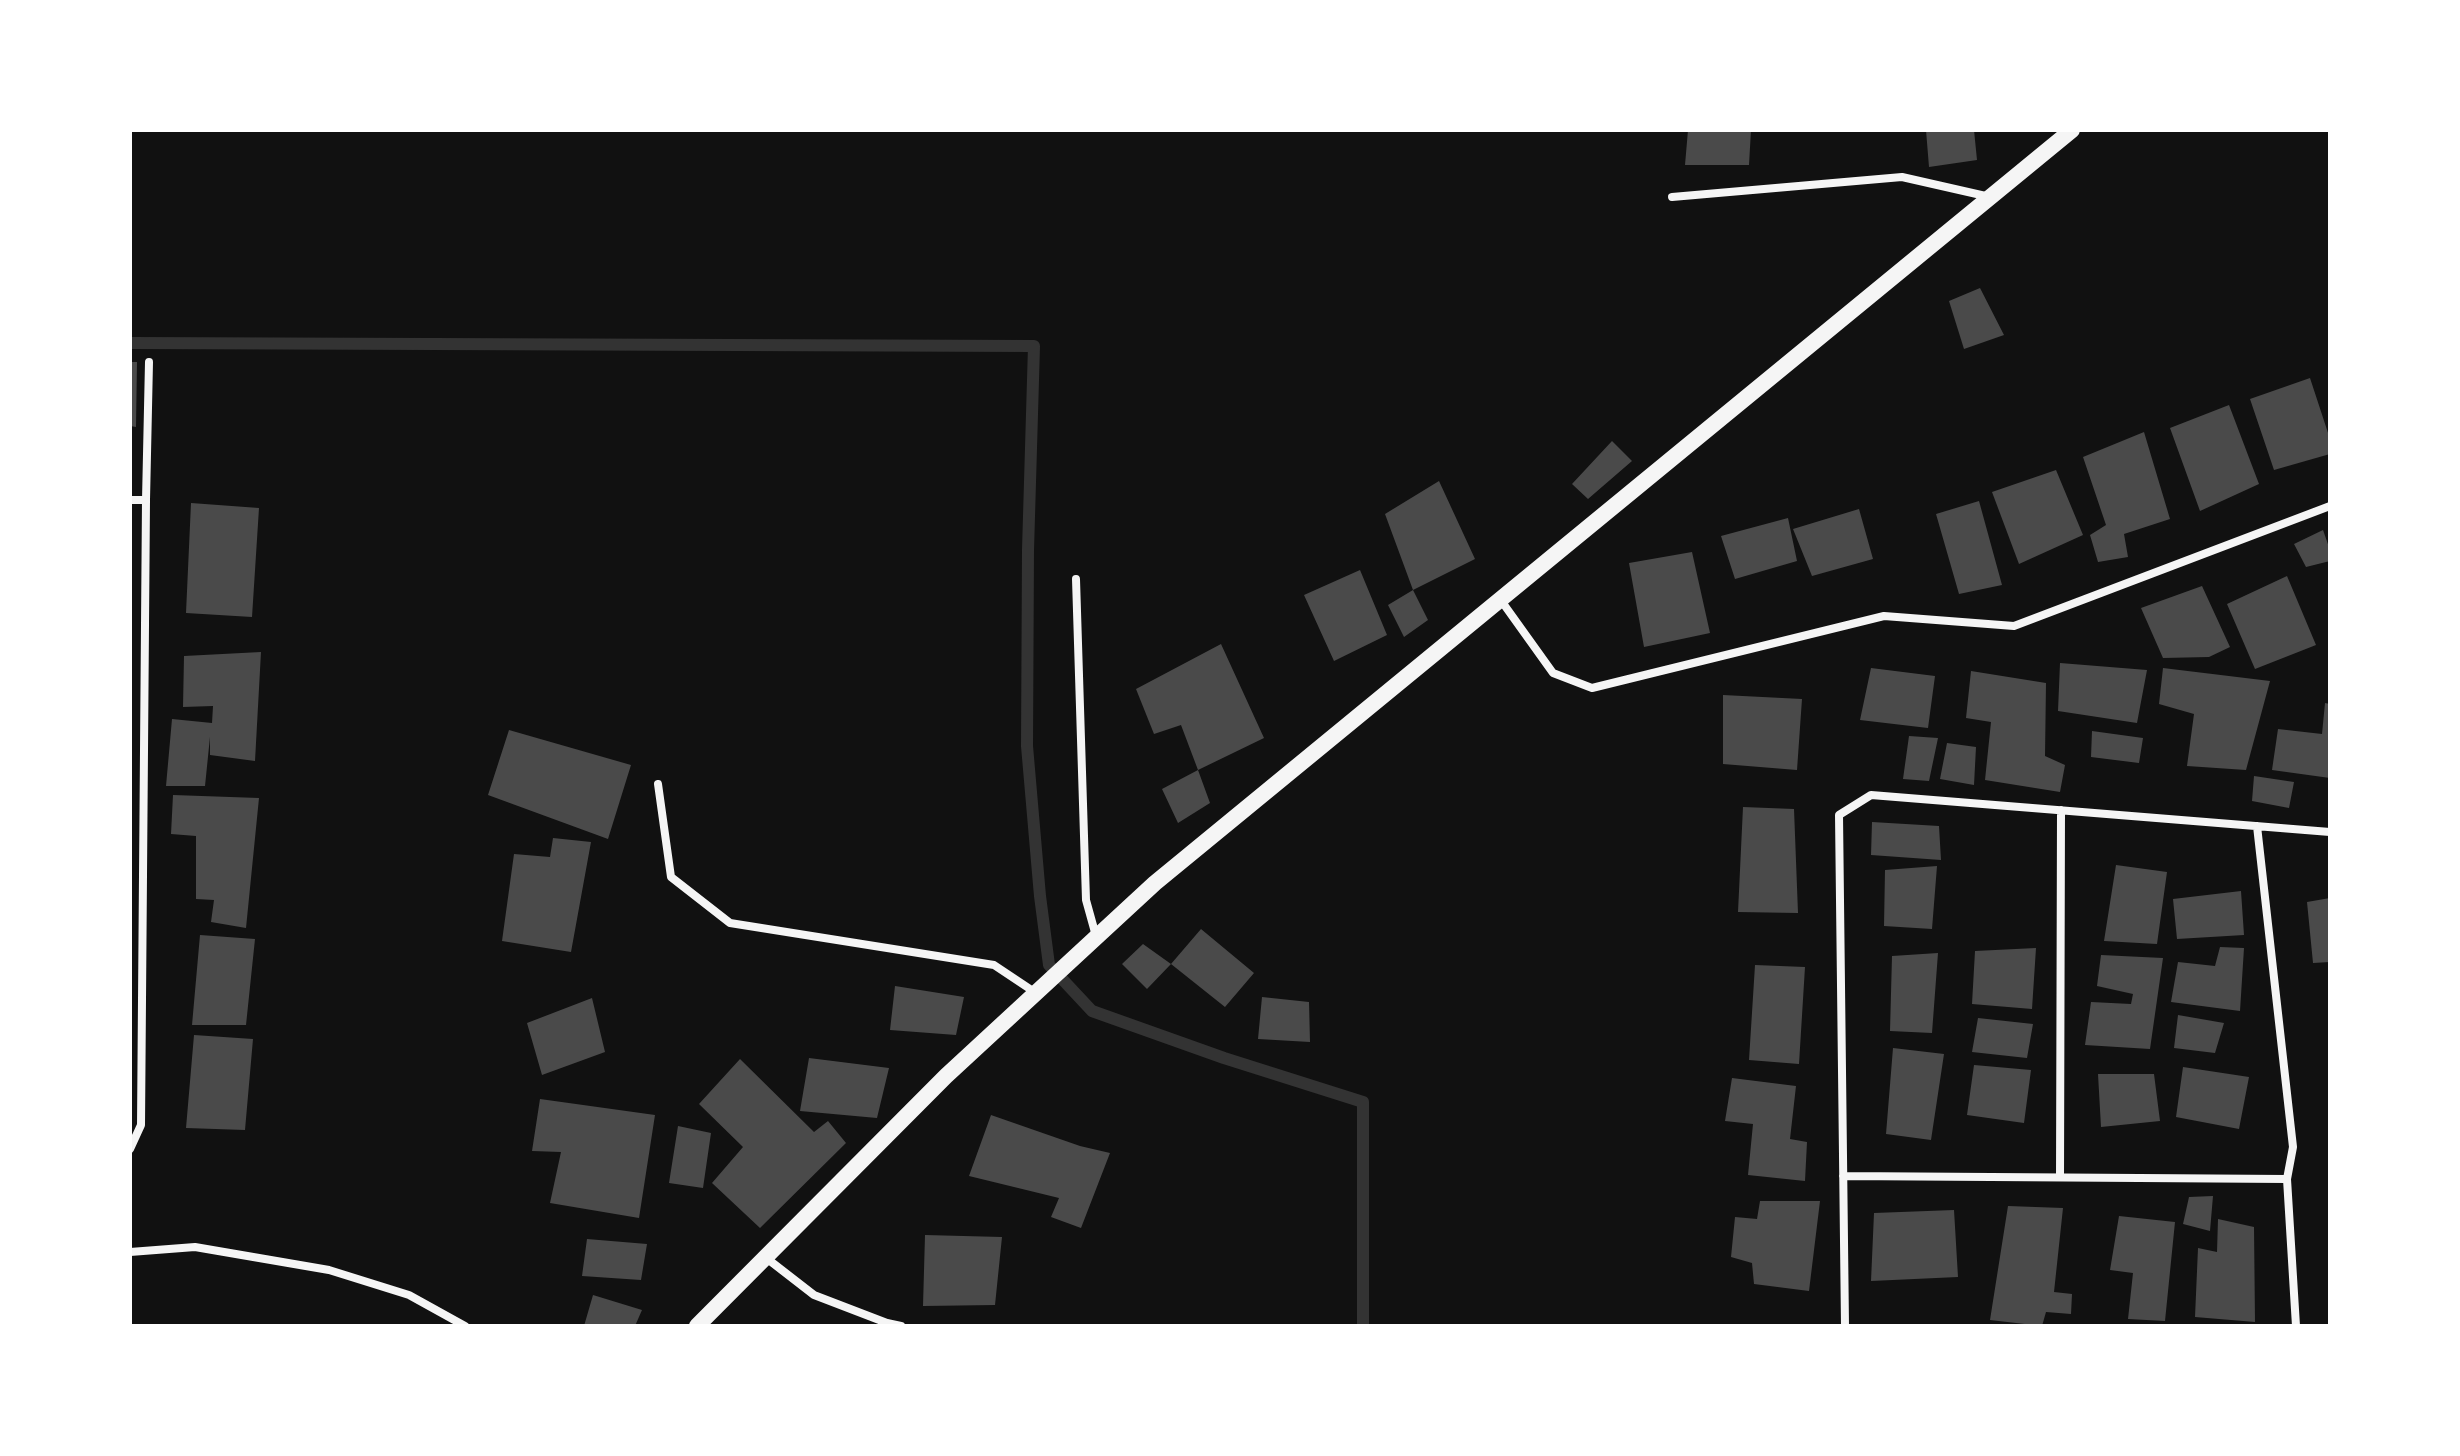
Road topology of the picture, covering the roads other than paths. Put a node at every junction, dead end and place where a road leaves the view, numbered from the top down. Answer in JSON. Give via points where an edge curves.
{"nodes":[{"id":1,"x":2072,"y":130,"type":"edge"},
{"id":2,"x":1672,"y":197,"type":"dead end"},
{"id":3,"x":1991,"y":197,"type":"junction"},
{"id":4,"x":149,"y":362,"type":"dead end"},
{"id":5,"x":130,"y":500,"type":"edge"},
{"id":6,"x":146,"y":500,"type":"junction"},
{"id":7,"x":2330,"y":506,"type":"edge"},
{"id":8,"x":1076,"y":579,"type":"dead end"},
{"id":9,"x":1500,"y":599,"type":"junction"},
{"id":10,"x":658,"y":784,"type":"dead end"},
{"id":11,"x":2061,"y":810,"type":"junction"},
{"id":12,"x":2257,"y":826,"type":"junction"},
{"id":13,"x":2330,"y":832,"type":"edge"},
{"id":14,"x":1096,"y":937,"type":"junction"},
{"id":15,"x":1036,"y":993,"type":"junction"},
{"id":16,"x":130,"y":1149,"type":"edge"},
{"id":17,"x":1843,"y":1176,"type":"junction"},
{"id":18,"x":2060,"y":1177,"type":"junction"},
{"id":19,"x":2287,"y":1179,"type":"junction"},
{"id":20,"x":130,"y":1252,"type":"edge"},
{"id":21,"x":764,"y":1256,"type":"junction"},
{"id":22,"x":465,"y":1326,"type":"edge"},
{"id":23,"x":697,"y":1326,"type":"edge"},
{"id":24,"x":901,"y":1326,"type":"edge"},
{"id":25,"x":1845,"y":1326,"type":"edge"},
{"id":26,"x":2296,"y":1326,"type":"edge"}],
"edges":[{"from":1,"to":3,"type":"main road"},
{"from":2,"to":3,"type":"street","via":[[1902,177]]},
{"from":3,"to":9,"type":"main road"},
{"from":4,"to":6,"type":"street"},
{"from":5,"to":6,"type":"street"},
{"from":6,"to":16,"type":"street","via":[[141,1125]]},
{"from":7,"to":9,"type":"street","via":[[2014,626],[1884,616],[1592,688],[1553,673]]},
{"from":8,"to":14,"type":"street","via":[[1086,900]]},
{"from":9,"to":14,"type":"main road"},
{"from":10,"to":15,"type":"street","via":[[671,877],[730,923],[994,965]]},
{"from":11,"to":12,"type":"street"},
{"from":11,"to":17,"type":"street","via":[[1871,795],[1839,815]]},
{"from":11,"to":18,"type":"street"},
{"from":12,"to":13,"type":"street"},
{"from":12,"to":19,"type":"street","via":[[2293,1147]]},
{"from":14,"to":15,"type":"main road"},
{"from":15,"to":21,"type":"main road"},
{"from":17,"to":18,"type":"street"},
{"from":17,"to":25,"type":"street"},
{"from":18,"to":19,"type":"street"},
{"from":19,"to":26,"type":"street"},
{"from":20,"to":22,"type":"street","via":[[195,1247],[329,1270],[409,1295]]},
{"from":21,"to":23,"type":"main road"},
{"from":21,"to":24,"type":"street","via":[[814,1295]]}]}
